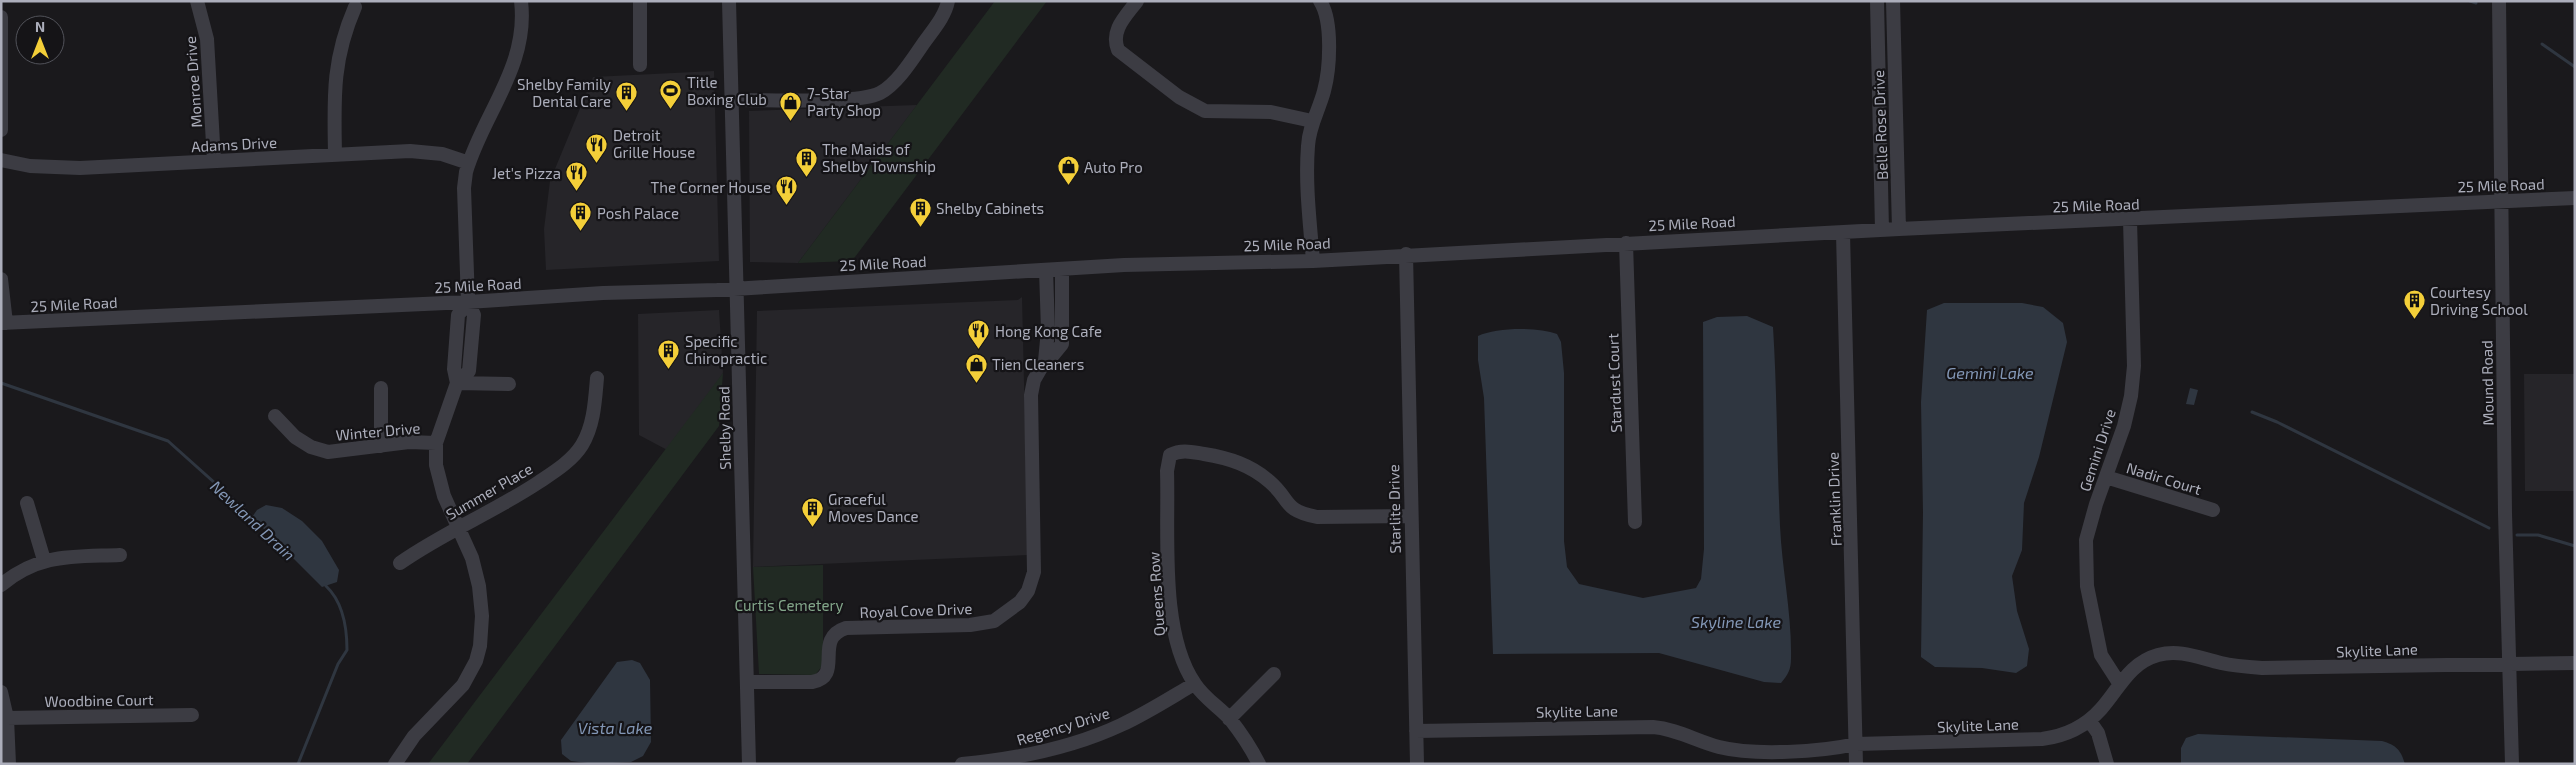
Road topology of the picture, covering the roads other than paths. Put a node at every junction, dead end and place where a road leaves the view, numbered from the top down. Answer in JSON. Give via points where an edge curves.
{"nodes":[{"id":1,"x":197,"y":1,"type":"edge"},
{"id":2,"x":521,"y":1,"type":"edge"},
{"id":3,"x":640,"y":1,"type":"edge"},
{"id":4,"x":729,"y":1,"type":"edge"},
{"id":5,"x":948,"y":1,"type":"edge"},
{"id":6,"x":1137,"y":1,"type":"edge"},
{"id":7,"x":1320,"y":1,"type":"edge"},
{"id":8,"x":1877,"y":1,"type":"edge"},
{"id":9,"x":1894,"y":1,"type":"edge"},
{"id":10,"x":2499,"y":1,"type":"edge"},
{"id":11,"x":355,"y":7,"type":"dead end"},
{"id":12,"x":1,"y":17,"type":"edge"},
{"id":13,"x":1894,"y":56,"type":"junction"},
{"id":14,"x":1879,"y":57,"type":"junction"},
{"id":15,"x":640,"y":64,"type":"dead end"},
{"id":16,"x":730,"y":100,"type":"junction"},
{"id":17,"x":1312,"y":121,"type":"junction"},
{"id":18,"x":1,"y":130,"type":"edge"},
{"id":19,"x":335,"y":154,"type":"junction"},
{"id":20,"x":1,"y":160,"type":"edge"},
{"id":21,"x":214,"y":161,"type":"junction"},
{"id":22,"x":469,"y":163,"type":"junction"},
{"id":23,"x":1882,"y":193,"type":"junction"},
{"id":24,"x":1898,"y":193,"type":"junction"},
{"id":25,"x":2575,"y":198,"type":"edge"},
{"id":26,"x":2500,"y":200,"type":"junction"},
{"id":27,"x":2130,"y":220,"type":"junction"},
{"id":28,"x":1899,"y":229,"type":"junction"},
{"id":29,"x":1882,"y":230,"type":"junction"},
{"id":30,"x":1843,"y":233,"type":"junction"},
{"id":31,"x":1626,"y":243,"type":"junction"},
{"id":32,"x":1406,"y":254,"type":"junction"},
{"id":33,"x":1312,"y":260,"type":"junction"},
{"id":34,"x":1062,"y":269,"type":"junction"},
{"id":35,"x":1046,"y":270,"type":"junction"},
{"id":36,"x":1,"y":280,"type":"edge"},
{"id":37,"x":738,"y":288,"type":"junction"},
{"id":38,"x":468,"y":302,"type":"junction"},
{"id":39,"x":4,"y":323,"type":"edge"},
{"id":40,"x":1045,"y":361,"type":"junction"},
{"id":41,"x":597,"y":378,"type":"dead end"},
{"id":42,"x":457,"y":383,"type":"junction"},
{"id":43,"x":509,"y":384,"type":"dead end"},
{"id":44,"x":381,"y":388,"type":"dead end"},
{"id":45,"x":275,"y":416,"type":"dead end"},
{"id":46,"x":436,"y":443,"type":"junction"},
{"id":47,"x":381,"y":446,"type":"junction"},
{"id":48,"x":2106,"y":477,"type":"junction"},
{"id":49,"x":27,"y":503,"type":"dead end"},
{"id":50,"x":2213,"y":510,"type":"dead end"},
{"id":51,"x":1410,"y":516,"type":"junction"},
{"id":52,"x":1635,"y":522,"type":"dead end"},
{"id":53,"x":459,"y":528,"type":"junction"},
{"id":54,"x":120,"y":555,"type":"dead end"},
{"id":55,"x":44,"y":560,"type":"junction"},
{"id":56,"x":400,"y":564,"type":"dead end"},
{"id":57,"x":1,"y":585,"type":"edge"},
{"id":58,"x":2509,"y":664,"type":"junction"},
{"id":59,"x":2575,"y":664,"type":"edge"},
{"id":60,"x":1274,"y":674,"type":"dead end"},
{"id":61,"x":748,"y":682,"type":"junction"},
{"id":62,"x":2119,"y":683,"type":"junction"},
{"id":63,"x":1194,"y":684,"type":"junction"},
{"id":64,"x":1,"y":692,"type":"edge"},
{"id":65,"x":192,"y":715,"type":"dead end"},
{"id":66,"x":7,"y":718,"type":"junction"},
{"id":67,"x":1229,"y":719,"type":"junction"},
{"id":68,"x":2089,"y":720,"type":"junction"},
{"id":69,"x":1416,"y":731,"type":"junction"},
{"id":70,"x":1856,"y":744,"type":"junction"},
{"id":71,"x":1016,"y":760,"type":"edge"},
{"id":72,"x":9,"y":764,"type":"edge"},
{"id":73,"x":395,"y":764,"type":"edge"},
{"id":74,"x":749,"y":764,"type":"edge"},
{"id":75,"x":962,"y":764,"type":"edge"},
{"id":76,"x":1259,"y":764,"type":"edge"},
{"id":77,"x":1417,"y":764,"type":"edge"},
{"id":78,"x":1856,"y":764,"type":"edge"},
{"id":79,"x":2107,"y":764,"type":"edge"},
{"id":80,"x":2512,"y":764,"type":"edge"}],
"edges":[{"from":1,"to":21,"type":"street","name":"Monroe Drive","via":[[207,39]]},
{"from":2,"to":22,"type":"street","via":[[520,38],[512,69]]},
{"from":3,"to":15,"type":"street"},
{"from":4,"to":16,"type":"street","name":"Shelby Road"},
{"from":5,"to":16,"type":"street","via":[[942,16],[917,51],[890,86],[881,92],[847,99]]},
{"from":6,"to":17,"type":"street","via":[[1118,27],[1115,38],[1118,50],[1179,97],[1205,111],[1271,112]]},
{"from":7,"to":17,"type":"street","via":[[1327,18],[1327,74],[1324,93]]},
{"from":8,"to":14,"type":"street","name":"Belle Rose Drive"},
{"from":9,"to":13,"type":"street","name":"Belle Rose Drive"},
{"from":10,"to":26,"type":"street","name":"Mound Road"},
{"from":11,"to":19,"type":"street","via":[[337,58]]},
{"from":12,"to":18,"type":"street"},
{"from":13,"to":14,"type":"street","name":"Belle Rose Drive"},
{"from":13,"to":24,"type":"street","name":"Belle Rose Drive"},
{"from":14,"to":23,"type":"street","name":"Belle Rose Drive"},
{"from":16,"to":37,"type":"street","name":"Shelby Road"},
{"from":17,"to":33,"type":"street","via":[[1307,164]]},
{"from":19,"to":21,"type":"street","name":"Adams Drive"},
{"from":19,"to":22,"type":"street","name":"Adams Drive","via":[[410,151],[442,154]]},
{"from":20,"to":21,"type":"street","name":"Adams Drive","via":[[30,166],[80,168]]},
{"from":22,"to":38,"type":"street","via":[[464,188]]},
{"from":23,"to":24,"type":"street","name":"Belle Rose Drive"},
{"from":23,"to":29,"type":"street","name":"Belle Rose Drive"},
{"from":24,"to":28,"type":"street","name":"Belle Rose Drive"},
{"from":25,"to":26,"type":"street","name":"25 Mile Road"},
{"from":26,"to":27,"type":"street","name":"25 Mile Road"},
{"from":26,"to":58,"type":"street","name":"Mound Road"},
{"from":27,"to":28,"type":"street","name":"25 Mile Road"},
{"from":27,"to":48,"type":"street","name":"Gemini Drive","via":[[2134,366],[2124,426]]},
{"from":28,"to":29,"type":"street","name":"25 Mile Road"},
{"from":29,"to":30,"type":"street","name":"25 Mile Road"},
{"from":30,"to":31,"type":"street","name":"25 Mile Road"},
{"from":30,"to":70,"type":"street","name":"Franklin Drive"},
{"from":31,"to":32,"type":"street","name":"25 Mile Road"},
{"from":31,"to":52,"type":"street","name":"Stardust Court"},
{"from":32,"to":33,"type":"street","name":"25 Mile Road"},
{"from":32,"to":51,"type":"street","name":"Starlite Drive"},
{"from":33,"to":34,"type":"street","name":"25 Mile Road"},
{"from":34,"to":35,"type":"street","name":"25 Mile Road"},
{"from":34,"to":40,"type":"street","name":"Royal Cove Drive","via":[[1062,344]]},
{"from":35,"to":37,"type":"street","name":"25 Mile Road"},
{"from":35,"to":40,"type":"street","name":"Royal Cove Drive","via":[[1048,330]]},
{"from":36,"to":39,"type":"street"},
{"from":37,"to":38,"type":"street","name":"25 Mile Road"},
{"from":37,"to":61,"type":"street","name":"Shelby Road"},
{"from":38,"to":39,"type":"street","name":"25 Mile Road"},
{"from":38,"to":42,"type":"street","via":[[474,315],[473,342],[469,371]]},
{"from":40,"to":61,"type":"street","name":"Royal Cove Drive","via":[[1034,380],[1031,395],[1034,572],[1028,591],[1020,602],[1002,617],[980,625],[846,628],[833,635],[830,641],[828,670],[821,679],[812,682]]},
{"from":41,"to":53,"type":"street","name":"Summer Place","via":[[589,432],[575,455],[507,504]]},
{"from":42,"to":43,"type":"street"},
{"from":42,"to":46,"type":"street"},
{"from":44,"to":47,"type":"street"},
{"from":45,"to":47,"type":"street","name":"Winter Drive","via":[[295,437],[328,452]]},
{"from":46,"to":47,"type":"street","name":"Winter Drive"},
{"from":46,"to":53,"type":"street","via":[[439,481]]},
{"from":48,"to":50,"type":"street","name":"Nadir Court"},
{"from":48,"to":62,"type":"street","name":"Gemini Drive","via":[[2086,540],[2087,586],[2101,654]]},
{"from":49,"to":55,"type":"street"},
{"from":51,"to":63,"type":"street","name":"Queens Row","via":[[1306,515],[1286,504],[1272,484],[1242,464],[1187,451],[1170,455],[1167,463],[1171,614],[1178,652]]},
{"from":51,"to":69,"type":"street","name":"Starlite Drive"},
{"from":53,"to":56,"type":"street","name":"Summer Place"},
{"from":53,"to":73,"type":"street","via":[[472,558],[479,586],[480,646],[463,685],[414,736]]},
{"from":54,"to":55,"type":"street"},
{"from":55,"to":57,"type":"street","via":[[25,568]]},
{"from":58,"to":59,"type":"street","name":"Skylite Lane"},
{"from":58,"to":62,"type":"street","name":"Skylite Lane","via":[[2262,668],[2237,666],[2176,652],[2142,662]]},
{"from":58,"to":80,"type":"street","name":"Mound Road"},
{"from":60,"to":67,"type":"street"},
{"from":61,"to":74,"type":"street","name":"Shelby Road"},
{"from":62,"to":68,"type":"street","name":"Skylite Lane","via":[[2102,709]]},
{"from":63,"to":67,"type":"street","name":"Queens Row"},
{"from":63,"to":71,"type":"street","name":"Regency Drive","via":[[1120,726]]},
{"from":64,"to":66,"type":"street"},
{"from":65,"to":66,"type":"street","name":"Woodbine Court"},
{"from":66,"to":72,"type":"street"},
{"from":67,"to":76,"type":"street","name":"Queens Row"},
{"from":68,"to":70,"type":"street","name":"Skylite Lane","via":[[2062,737]]},
{"from":68,"to":79,"type":"street","via":[[2098,733]]},
{"from":69,"to":70,"type":"street","name":"Skylite Lane","via":[[1653,727],[1670,728],[1737,750],[1833,750]]},
{"from":69,"to":77,"type":"street","name":"Starlite Drive"},
{"from":70,"to":78,"type":"street","name":"Franklin Drive"},
{"from":71,"to":75,"type":"street","name":"Regency Drive"}]}
